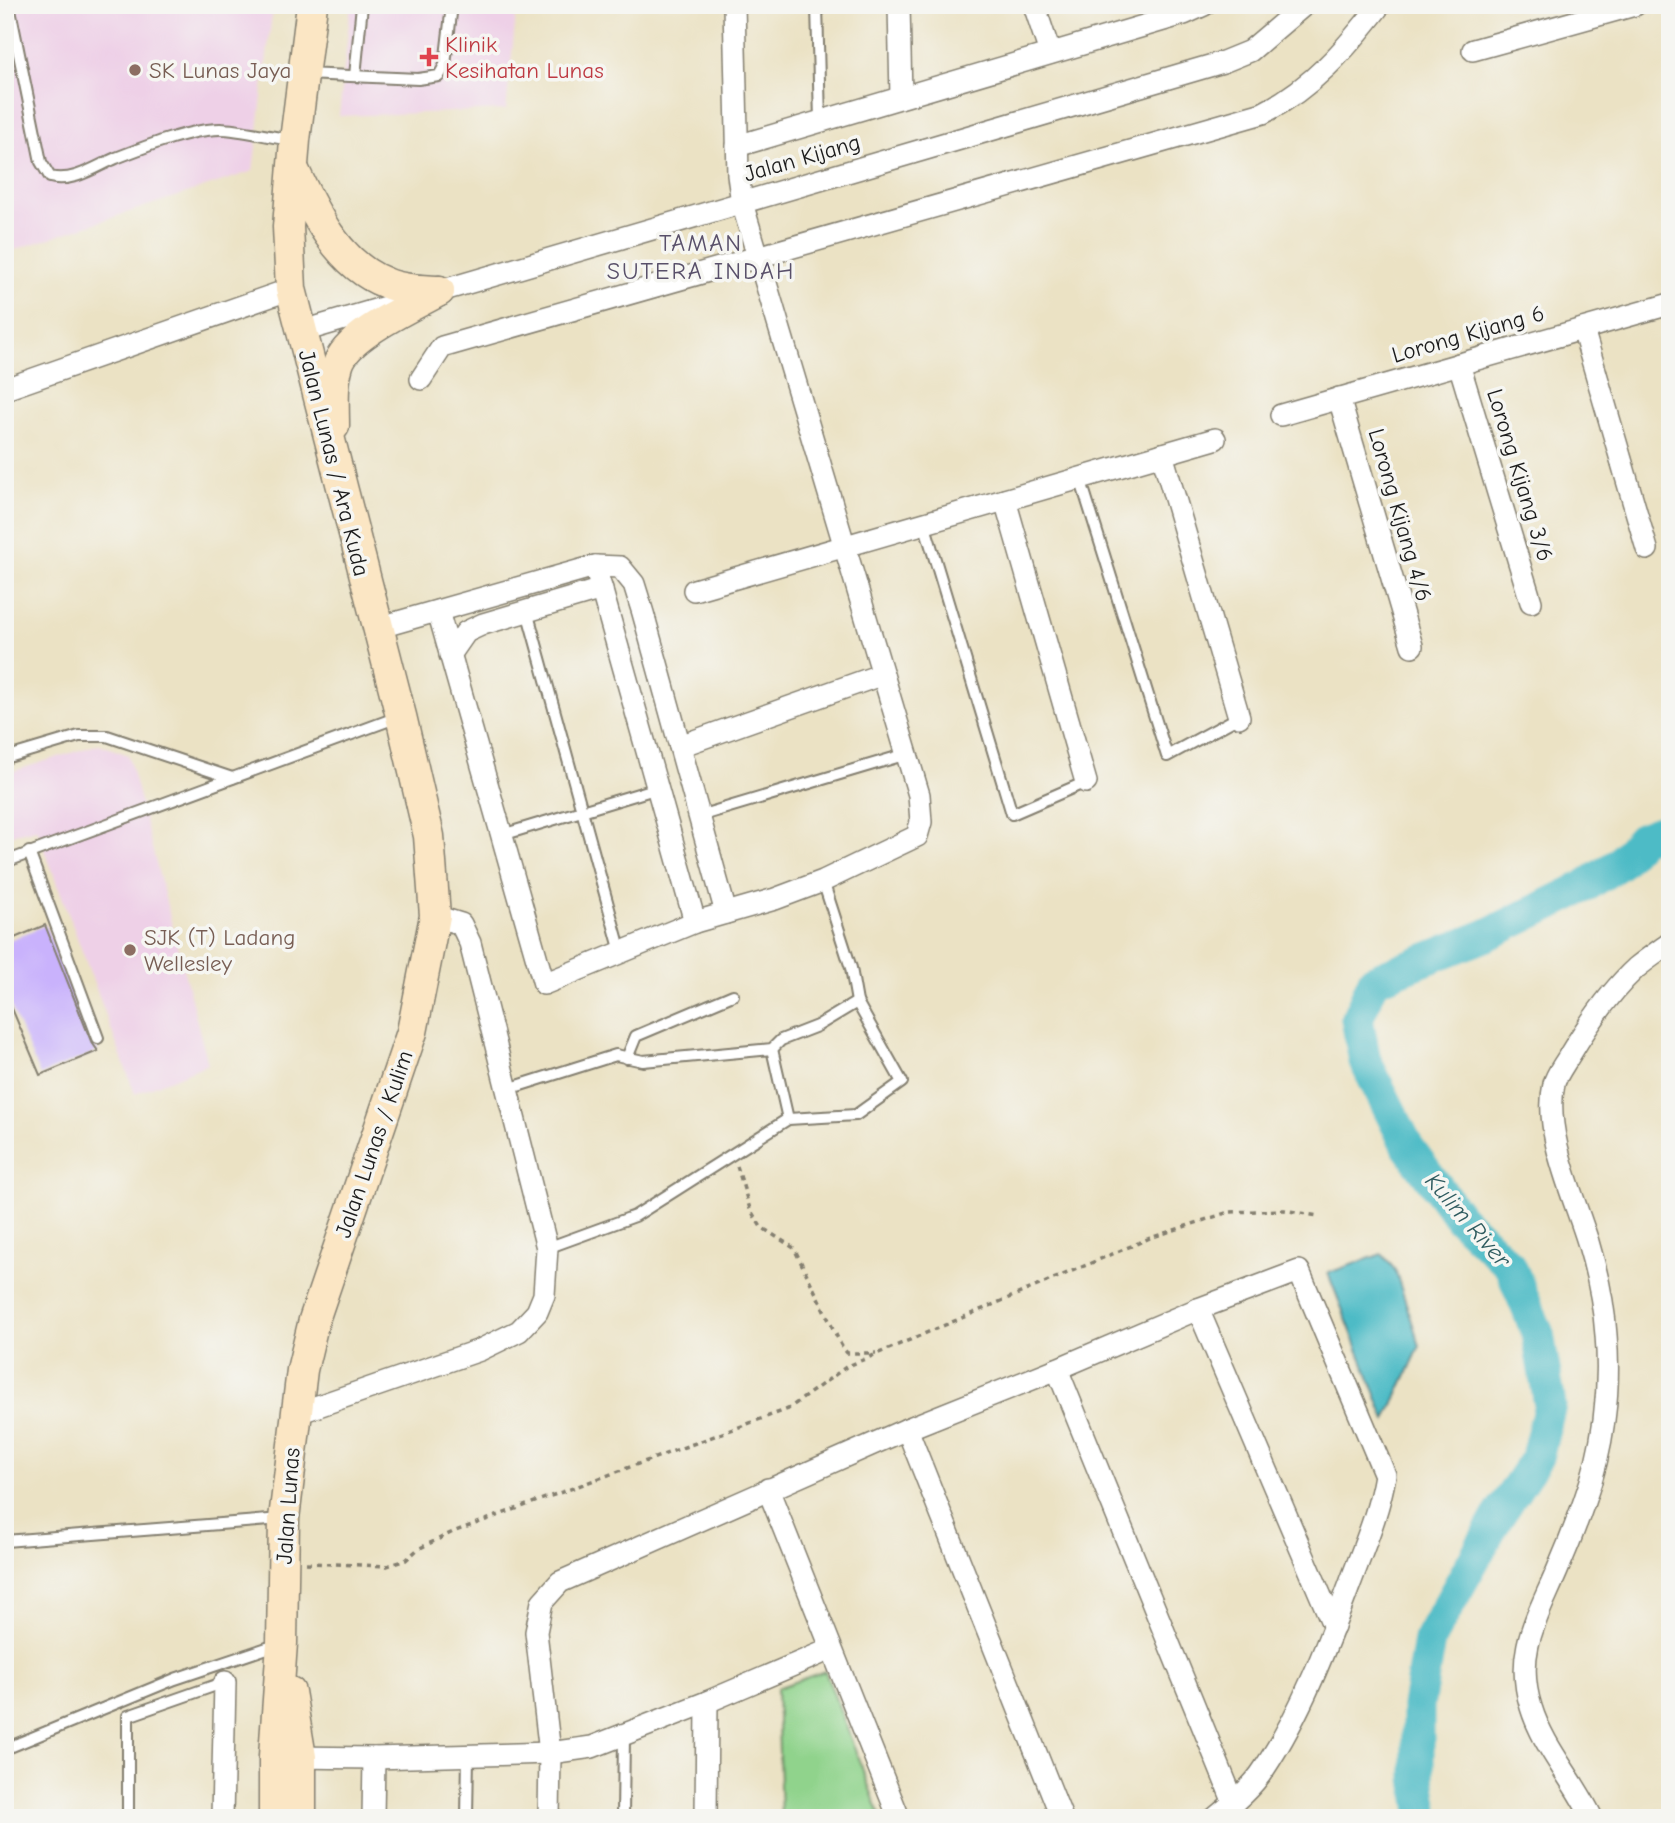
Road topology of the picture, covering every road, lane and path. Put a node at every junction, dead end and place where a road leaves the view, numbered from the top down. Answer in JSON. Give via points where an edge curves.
{"nodes":[{"id":1,"x":9,"y":5,"type":"edge"},
{"id":2,"x":312,"y":5,"type":"edge"},
{"id":3,"x":362,"y":5,"type":"edge"},
{"id":4,"x":452,"y":5,"type":"edge"},
{"id":5,"x":734,"y":5,"type":"edge"},
{"id":6,"x":817,"y":5,"type":"edge"},
{"id":7,"x":898,"y":5,"type":"edge"},
{"id":8,"x":1034,"y":5,"type":"edge"},
{"id":9,"x":1204,"y":5,"type":"edge"},
{"id":10,"x":1304,"y":5,"type":"edge"},
{"id":11,"x":1380,"y":5,"type":"edge"},
{"id":12,"x":1635,"y":5,"type":"edge"},
{"id":13,"x":1473,"y":50,"type":"dead end"},
{"id":14,"x":1050,"y":53,"type":"junction"},
{"id":15,"x":303,"y":74,"type":"junction"},
{"id":16,"x":355,"y":76,"type":"junction"},
{"id":17,"x":901,"y":97,"type":"junction"},
{"id":18,"x":820,"y":121,"type":"junction"},
{"id":19,"x":737,"y":146,"type":"junction"},
{"id":20,"x":294,"y":154,"type":"junction"},
{"id":21,"x":742,"y":203,"type":"junction"},
{"id":22,"x":758,"y":256,"type":"junction"},
{"id":23,"x":291,"y":289,"type":"junction"},
{"id":24,"x":439,"y":291,"type":"junction"},
{"id":25,"x":1670,"y":304,"type":"edge"},
{"id":26,"x":1583,"y":329,"type":"junction"},
{"id":27,"x":300,"y":332,"type":"junction"},
{"id":28,"x":1458,"y":364,"type":"junction"},
{"id":29,"x":421,"y":379,"type":"dead end"},
{"id":30,"x":5,"y":389,"type":"edge"},
{"id":31,"x":1339,"y":398,"type":"junction"},
{"id":32,"x":1281,"y":415,"type":"dead end"},
{"id":33,"x":1215,"y":439,"type":"dead end"},
{"id":34,"x":1162,"y":454,"type":"junction"},
{"id":35,"x":333,"y":461,"type":"junction"},
{"id":36,"x":1080,"y":478,"type":"junction"},
{"id":37,"x":1005,"y":500,"type":"junction"},
{"id":38,"x":925,"y":523,"type":"junction"},
{"id":39,"x":845,"y":546,"type":"junction"},
{"id":40,"x":1647,"y":549,"type":"dead end"},
{"id":41,"x":595,"y":566,"type":"junction"},
{"id":42,"x":602,"y":589,"type":"junction"},
{"id":43,"x":694,"y":590,"type":"dead end"},
{"id":44,"x":1531,"y":602,"type":"dead end"},
{"id":45,"x":438,"y":611,"type":"junction"},
{"id":46,"x":527,"y":611,"type":"junction"},
{"id":47,"x":377,"y":628,"type":"junction"},
{"id":48,"x":1412,"y":646,"type":"dead end"},
{"id":49,"x":450,"y":655,"type":"junction"},
{"id":50,"x":883,"y":674,"type":"junction"},
{"id":51,"x":401,"y":716,"type":"junction"},
{"id":52,"x":1239,"y":717,"type":"joint"},
{"id":53,"x":680,"y":746,"type":"junction"},
{"id":54,"x":907,"y":754,"type":"junction"},
{"id":55,"x":5,"y":758,"type":"edge"},
{"id":56,"x":232,"y":778,"type":"junction"},
{"id":57,"x":1086,"y":782,"type":"joint"},
{"id":58,"x":658,"y":788,"type":"junction"},
{"id":59,"x":582,"y":811,"type":"junction"},
{"id":60,"x":699,"y":817,"type":"junction"},
{"id":61,"x":502,"y":835,"type":"junction"},
{"id":62,"x":29,"y":852,"type":"junction"},
{"id":63,"x":5,"y":862,"type":"edge"},
{"id":64,"x":822,"y":881,"type":"junction"},
{"id":65,"x":726,"y":913,"type":"junction"},
{"id":66,"x":435,"y":916,"type":"junction"},
{"id":67,"x":695,"y":922,"type":"junction"},
{"id":68,"x":1670,"y":943,"type":"edge"},
{"id":69,"x":621,"y":952,"type":"junction"},
{"id":70,"x":733,"y":995,"type":"dead end"},
{"id":71,"x":857,"y":1002,"type":"junction"},
{"id":72,"x":98,"y":1038,"type":"dead end"},
{"id":73,"x":772,"y":1049,"type":"junction"},
{"id":74,"x":627,"y":1058,"type":"junction"},
{"id":75,"x":508,"y":1089,"type":"junction"},
{"id":76,"x":788,"y":1119,"type":"junction"},
{"id":77,"x":734,"y":1154,"type":"junction"},
{"id":78,"x":1318,"y":1216,"type":"dead end"},
{"id":79,"x":547,"y":1248,"type":"junction"},
{"id":80,"x":1198,"y":1309,"type":"junction"},
{"id":81,"x":881,"y":1352,"type":"junction"},
{"id":82,"x":1057,"y":1369,"type":"junction"},
{"id":83,"x":302,"y":1370,"type":"joint"},
{"id":84,"x":295,"y":1414,"type":"junction"},
{"id":85,"x":907,"y":1429,"type":"junction"},
{"id":86,"x":768,"y":1489,"type":"junction"},
{"id":87,"x":284,"y":1519,"type":"junction"},
{"id":88,"x":5,"y":1541,"type":"edge"},
{"id":89,"x":283,"y":1563,"type":"junction"},
{"id":90,"x":1334,"y":1627,"type":"junction"},
{"id":91,"x":282,"y":1643,"type":"junction"},
{"id":92,"x":831,"y":1649,"type":"junction"},
{"id":93,"x":225,"y":1682,"type":"joint"},
{"id":94,"x":707,"y":1702,"type":"junction"},
{"id":95,"x":624,"y":1734,"type":"junction"},
{"id":96,"x":5,"y":1749,"type":"edge"},
{"id":97,"x":550,"y":1753,"type":"junction"},
{"id":98,"x":468,"y":1755,"type":"junction"},
{"id":99,"x":287,"y":1757,"type":"junction"},
{"id":100,"x":374,"y":1758,"type":"junction"},
{"id":101,"x":1234,"y":1803,"type":"junction"},
{"id":102,"x":128,"y":1818,"type":"edge"},
{"id":103,"x":222,"y":1818,"type":"edge"},
{"id":104,"x":274,"y":1818,"type":"edge"},
{"id":105,"x":301,"y":1818,"type":"edge"},
{"id":106,"x":373,"y":1818,"type":"edge"},
{"id":107,"x":467,"y":1818,"type":"edge"},
{"id":108,"x":549,"y":1818,"type":"edge"},
{"id":109,"x":623,"y":1818,"type":"edge"},
{"id":110,"x":706,"y":1818,"type":"edge"},
{"id":111,"x":899,"y":1818,"type":"edge"},
{"id":112,"x":1062,"y":1818,"type":"edge"},
{"id":113,"x":1215,"y":1818,"type":"edge"},
{"id":114,"x":1592,"y":1818,"type":"edge"}],
"edges":[{"from":1,"to":20,"type":"lane","via":[[41,162],[50,177],[75,176],[176,137],[219,129]]},
{"from":2,"to":15,"type":"main road","name":"Jalan Lunas / Ara Kuda"},
{"from":3,"to":16,"type":"lane"},
{"from":4,"to":16,"type":"lane","via":[[445,65],[439,76]]},
{"from":5,"to":19,"type":"street"},
{"from":6,"to":18,"type":"lane"},
{"from":7,"to":17,"type":"street"},
{"from":8,"to":14,"type":"street"},
{"from":9,"to":14,"type":"street"},
{"from":10,"to":21,"type":"street","name":"Jalan Kijang","via":[[1250,51],[1223,62]]},
{"from":11,"to":22,"type":"street","via":[[1312,82],[1263,113]]},
{"from":12,"to":13,"type":"street"},
{"from":14,"to":17,"type":"street"},
{"from":15,"to":16,"type":"lane"},
{"from":15,"to":20,"type":"main road","name":"Jalan Lunas / Ara Kuda"},
{"from":17,"to":18,"type":"street"},
{"from":18,"to":19,"type":"street"},
{"from":19,"to":21,"type":"street"},
{"from":20,"to":23,"type":"main road","name":"Jalan Lunas / Ara Kuda","via":[[288,227]]},
{"from":20,"to":24,"type":"main road","via":[[313,209],[355,265],[385,283]]},
{"from":21,"to":22,"type":"street"},
{"from":21,"to":24,"type":"street","name":"Jalan Kijang"},
{"from":22,"to":29,"type":"street","via":[[442,347]]},
{"from":22,"to":39,"type":"street"},
{"from":23,"to":27,"type":"main road","name":"Jalan Lunas / Ara Kuda"},
{"from":23,"to":30,"type":"street"},
{"from":24,"to":27,"type":"street","name":"Jalan Kijang"},
{"from":24,"to":35,"type":"main road","via":[[378,326],[351,345],[338,362]]},
{"from":25,"to":26,"type":"street","name":"Lorong Kijang 6"},
{"from":26,"to":28,"type":"street","name":"Lorong Kijang 6"},
{"from":26,"to":40,"type":"street"},
{"from":27,"to":35,"type":"main road","name":"Jalan Lunas / Ara Kuda"},
{"from":28,"to":31,"type":"street","name":"Lorong Kijang 6"},
{"from":28,"to":44,"type":"street","name":"Lorong Kijang 3/6"},
{"from":31,"to":32,"type":"street","name":"Lorong Kijang 6"},
{"from":31,"to":48,"type":"street","name":"Lorong Kijang 4/6"},
{"from":33,"to":34,"type":"street"},
{"from":34,"to":36,"type":"street"},
{"from":34,"to":52,"type":"street"},
{"from":35,"to":47,"type":"main road","name":"Jalan Lunas / Ara Kuda"},
{"from":36,"to":37,"type":"street"},
{"from":36,"to":52,"type":"lane","via":[[1167,756]]},
{"from":37,"to":38,"type":"street"},
{"from":37,"to":57,"type":"street"},
{"from":38,"to":39,"type":"street"},
{"from":38,"to":57,"type":"lane","via":[[1012,814]]},
{"from":39,"to":43,"type":"street"},
{"from":39,"to":50,"type":"street"},
{"from":41,"to":42,"type":"street"},
{"from":41,"to":45,"type":"street"},
{"from":41,"to":53,"type":"street","via":[[620,567],[634,584]]},
{"from":42,"to":46,"type":"street"},
{"from":42,"to":58,"type":"street"},
{"from":45,"to":47,"type":"street"},
{"from":45,"to":49,"type":"street"},
{"from":46,"to":49,"type":"street","via":[[466,632]]},
{"from":46,"to":59,"type":"lane"},
{"from":47,"to":51,"type":"main road","name":"Jalan Lunas / Ara Kuda"},
{"from":49,"to":61,"type":"street"},
{"from":50,"to":53,"type":"street"},
{"from":50,"to":54,"type":"street"},
{"from":51,"to":56,"type":"lane"},
{"from":51,"to":66,"type":"main road","name":"Jalan Lunas / Ara Kuda","via":[[429,836]]},
{"from":53,"to":60,"type":"street"},
{"from":54,"to":60,"type":"lane"},
{"from":54,"to":64,"type":"street","via":[[919,795],[917,836]]},
{"from":55,"to":56,"type":"lane","via":[[79,736],[107,736]]},
{"from":56,"to":62,"type":"lane"},
{"from":58,"to":59,"type":"lane"},
{"from":58,"to":67,"type":"street"},
{"from":59,"to":61,"type":"lane"},
{"from":59,"to":69,"type":"lane"},
{"from":60,"to":65,"type":"street"},
{"from":61,"to":69,"type":"street","via":[[544,984]]},
{"from":62,"to":63,"type":"lane"},
{"from":62,"to":72,"type":"lane"},
{"from":64,"to":65,"type":"street"},
{"from":64,"to":71,"type":"lane","via":[[851,968]]},
{"from":65,"to":67,"type":"street"},
{"from":66,"to":75,"type":"street","via":[[461,924],[470,943]]},
{"from":66,"to":83,"type":"main road","name":"Jalan Lunas / Kulim","via":[[412,1032],[314,1320]]},
{"from":67,"to":69,"type":"street"},
{"from":68,"to":114,"type":"street","via":[[1612,994],[1574,1047],[1554,1082],[1550,1113],[1600,1295],[1607,1386],[1602,1438],[1586,1500],[1528,1639],[1525,1675],[1541,1731]]},
{"from":70,"to":74,"type":"lane","via":[[636,1036]]},
{"from":71,"to":73,"type":"lane","via":[[817,1026],[781,1040]]},
{"from":71,"to":76,"type":"lane","via":[[902,1082],[856,1115]]},
{"from":73,"to":74,"type":"lane","via":[[643,1061]]},
{"from":73,"to":76,"type":"lane"},
{"from":74,"to":75,"type":"lane","via":[[616,1055]]},
{"from":75,"to":79,"type":"street"},
{"from":76,"to":77,"type":"lane"},
{"from":77,"to":79,"type":"lane","via":[[635,1216]]},
{"from":77,"to":81,"type":"path","via":[[750,1209],[761,1227],[794,1248],[841,1345],[856,1355]]},
{"from":78,"to":81,"type":"path","via":[[1284,1210],[1229,1212],[1150,1238]]},
{"from":79,"to":84,"type":"street","via":[[544,1295],[537,1312],[519,1331],[480,1350]]},
{"from":80,"to":82,"type":"street"},
{"from":80,"to":90,"type":"street"},
{"from":80,"to":90,"type":"street","via":[[1299,1271],[1305,1284],[1385,1475],[1381,1502]]},
{"from":81,"to":89,"type":"path","via":[[846,1367],[788,1409],[453,1532],[406,1560],[387,1566]]},
{"from":82,"to":85,"type":"street"},
{"from":82,"to":101,"type":"street"},
{"from":83,"to":84,"type":"main road","name":"Jalan Lunas"},
{"from":84,"to":87,"type":"main road","name":"Jalan Lunas"},
{"from":85,"to":86,"type":"street"},
{"from":85,"to":112,"type":"street"},
{"from":86,"to":92,"type":"street"},
{"from":86,"to":97,"type":"street","via":[[560,1582],[542,1602],[536,1632]]},
{"from":87,"to":88,"type":"lane"},
{"from":87,"to":89,"type":"main road","name":"Jalan Lunas"},
{"from":89,"to":91,"type":"main road","name":"Jalan Lunas"},
{"from":90,"to":101,"type":"street","via":[[1299,1710],[1263,1772]]},
{"from":91,"to":96,"type":"lane","via":[[175,1679]]},
{"from":91,"to":99,"type":"main road","name":"Jalan Lunas"},
{"from":92,"to":94,"type":"street"},
{"from":92,"to":111,"type":"street"},
{"from":93,"to":102,"type":"lane","via":[[128,1716]]},
{"from":93,"to":103,"type":"street"},
{"from":94,"to":95,"type":"street"},
{"from":94,"to":110,"type":"street"},
{"from":95,"to":97,"type":"street","via":[[592,1747]]},
{"from":95,"to":109,"type":"lane"},
{"from":97,"to":98,"type":"street"},
{"from":97,"to":108,"type":"street"},
{"from":98,"to":100,"type":"street"},
{"from":98,"to":107,"type":"lane"},
{"from":99,"to":100,"type":"street"},
{"from":99,"to":104,"type":"main road","name":"Jalan Lunas"},
{"from":99,"to":105,"type":"main road","name":"Jalan Lunas"},
{"from":100,"to":106,"type":"street"},
{"from":101,"to":113,"type":"street"}]}
